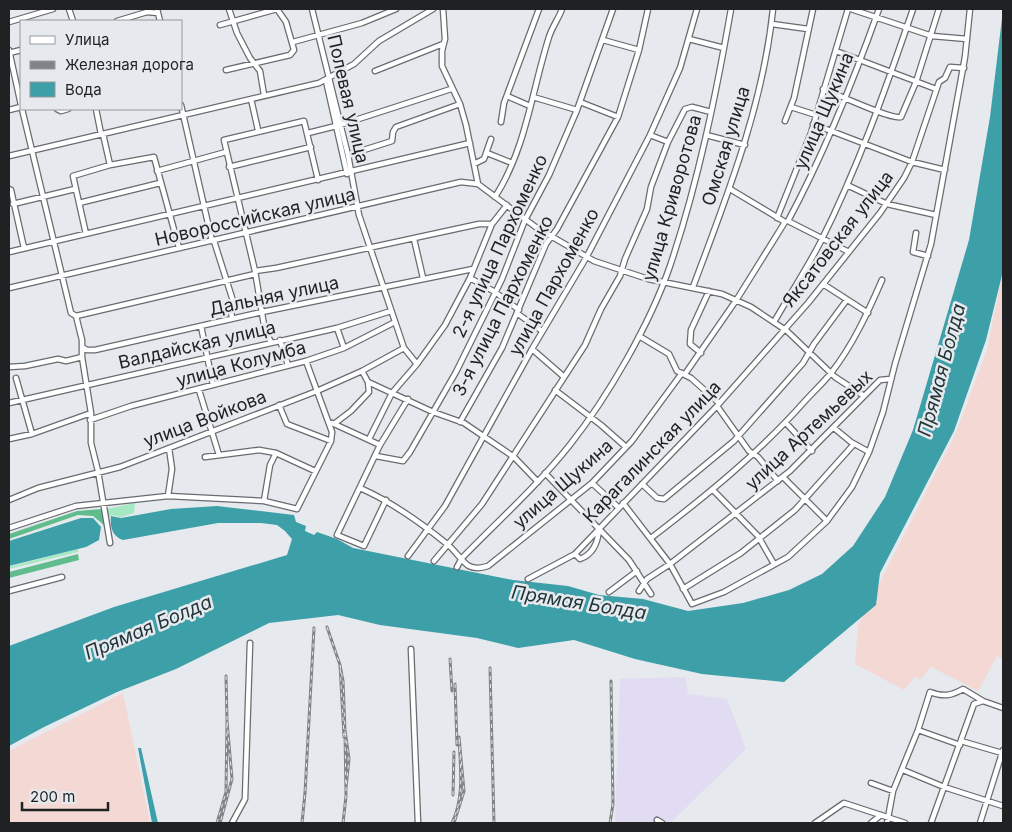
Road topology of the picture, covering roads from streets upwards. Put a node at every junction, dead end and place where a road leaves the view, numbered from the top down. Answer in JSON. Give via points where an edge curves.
{"nodes":[{"id":1,"x":53,"y":9,"type":"edge"},
{"id":2,"x":229,"y":9,"type":"edge"},
{"id":3,"x":312,"y":9,"type":"edge"},
{"id":4,"x":396,"y":9,"type":"edge"},
{"id":5,"x":433,"y":9,"type":"edge"},
{"id":6,"x":443,"y":9,"type":"edge"},
{"id":7,"x":539,"y":9,"type":"edge"},
{"id":8,"x":562,"y":9,"type":"edge"},
{"id":9,"x":613,"y":9,"type":"edge"},
{"id":10,"x":648,"y":9,"type":"edge"},
{"id":11,"x":697,"y":9,"type":"edge"},
{"id":12,"x":731,"y":9,"type":"edge"},
{"id":13,"x":772,"y":9,"type":"edge"},
{"id":14,"x":814,"y":9,"type":"edge"},
{"id":15,"x":849,"y":9,"type":"edge"},
{"id":16,"x":879,"y":9,"type":"edge"},
{"id":17,"x":913,"y":9,"type":"edge"},
{"id":18,"x":939,"y":9,"type":"edge"},
{"id":19,"x":970,"y":9,"type":"edge"},
{"id":20,"x":157,"y":11,"type":"edge"},
{"id":21,"x":875,"y":18,"type":"junction"},
{"id":22,"x":120,"y":20,"type":"edge"},
{"id":23,"x":232,"y":21,"type":"junction"},
{"id":24,"x":9,"y":22,"type":"edge"},
{"id":25,"x":772,"y":24,"type":"junction"},
{"id":26,"x":220,"y":25,"type":"dead end"},
{"id":27,"x":906,"y":28,"type":"junction"},
{"id":28,"x":808,"y":29,"type":"junction"},
{"id":29,"x":318,"y":35,"type":"junction"},
{"id":30,"x":932,"y":36,"type":"junction"},
{"id":31,"x":689,"y":39,"type":"junction"},
{"id":32,"x":967,"y":39,"type":"junction"},
{"id":33,"x":603,"y":40,"type":"junction"},
{"id":34,"x":293,"y":42,"type":"junction"},
{"id":35,"x":443,"y":44,"type":"junction"},
{"id":36,"x":724,"y":48,"type":"junction"},
{"id":37,"x":639,"y":50,"type":"junction"},
{"id":38,"x":836,"y":51,"type":"junction"},
{"id":39,"x":9,"y":52,"type":"edge"},
{"id":40,"x":862,"y":60,"type":"junction"},
{"id":41,"x":256,"y":64,"type":"junction"},
{"id":42,"x":964,"y":68,"type":"junction"},
{"id":43,"x":226,"y":70,"type":"dead end"},
{"id":44,"x":375,"y":71,"type":"dead end"},
{"id":45,"x":892,"y":71,"type":"junction"},
{"id":46,"x":328,"y":80,"type":"junction"},
{"id":47,"x":916,"y":82,"type":"junction"},
{"id":48,"x":452,"y":89,"type":"junction"},
{"id":49,"x":824,"y":89,"type":"junction"},
{"id":50,"x":936,"y":89,"type":"junction"},
{"id":51,"x":264,"y":95,"type":"junction"},
{"id":52,"x":506,"y":96,"type":"junction"},
{"id":53,"x":533,"y":97,"type":"junction"},
{"id":54,"x":251,"y":98,"type":"junction"},
{"id":55,"x":847,"y":98,"type":"junction"},
{"id":56,"x":20,"y":99,"type":"edge"},
{"id":57,"x":580,"y":102,"type":"junction"},
{"id":58,"x":460,"y":104,"type":"junction"},
{"id":59,"x":530,"y":106,"type":"junction"},
{"id":60,"x":791,"y":107,"type":"junction"},
{"id":61,"x":182,"y":109,"type":"edge"},
{"id":62,"x":23,"y":110,"type":"edge"},
{"id":63,"x":96,"y":110,"type":"edge"},
{"id":64,"x":577,"y":110,"type":"junction"},
{"id":65,"x":877,"y":110,"type":"junction"},
{"id":66,"x":711,"y":112,"type":"junction"},
{"id":67,"x":184,"y":115,"type":"junction"},
{"id":68,"x":816,"y":115,"type":"junction"},
{"id":69,"x":618,"y":117,"type":"junction"},
{"id":70,"x":785,"y":120,"type":"dead end"},
{"id":71,"x":501,"y":122,"type":"dead end"},
{"id":72,"x":814,"y":124,"type":"junction"},
{"id":73,"x":338,"y":125,"type":"junction"},
{"id":74,"x":258,"y":130,"type":"junction"},
{"id":75,"x":832,"y":132,"type":"junction"},
{"id":76,"x":308,"y":133,"type":"junction"},
{"id":77,"x":102,"y":134,"type":"junction"},
{"id":78,"x":650,"y":135,"type":"junction"},
{"id":79,"x":706,"y":135,"type":"junction"},
{"id":80,"x":491,"y":139,"type":"dead end"},
{"id":81,"x":668,"y":142,"type":"junction"},
{"id":82,"x":470,"y":143,"type":"junction"},
{"id":83,"x":864,"y":144,"type":"junction"},
{"id":84,"x":744,"y":145,"type":"junction"},
{"id":85,"x":311,"y":147,"type":"junction"},
{"id":86,"x":32,"y":150,"type":"junction"},
{"id":87,"x":226,"y":152,"type":"junction"},
{"id":88,"x":487,"y":153,"type":"junction"},
{"id":89,"x":348,"y":155,"type":"junction"},
{"id":90,"x":9,"y":156,"type":"edge"},
{"id":91,"x":194,"y":161,"type":"junction"},
{"id":92,"x":912,"y":162,"type":"junction"},
{"id":93,"x":512,"y":163,"type":"junction"},
{"id":94,"x":474,"y":164,"type":"junction"},
{"id":95,"x":110,"y":165,"type":"junction"},
{"id":96,"x":229,"y":167,"type":"junction"},
{"id":97,"x":945,"y":170,"type":"junction"},
{"id":98,"x":157,"y":171,"type":"junction"},
{"id":99,"x":349,"y":173,"type":"junction"},
{"id":100,"x":318,"y":180,"type":"junction"},
{"id":101,"x":160,"y":183,"type":"junction"},
{"id":102,"x":478,"y":184,"type":"junction"},
{"id":103,"x":847,"y":185,"type":"junction"},
{"id":104,"x":9,"y":189,"type":"edge"},
{"id":105,"x":75,"y":189,"type":"junction"},
{"id":106,"x":730,"y":189,"type":"junction"},
{"id":107,"x":44,"y":196,"type":"junction"},
{"id":108,"x":495,"y":197,"type":"junction"},
{"id":109,"x":236,"y":198,"type":"junction"},
{"id":110,"x":79,"y":203,"type":"junction"},
{"id":111,"x":13,"y":204,"type":"junction"},
{"id":112,"x":887,"y":204,"type":"junction"},
{"id":113,"x":507,"y":205,"type":"junction"},
{"id":114,"x":205,"y":206,"type":"junction"},
{"id":115,"x":357,"y":207,"type":"junction"},
{"id":116,"x":169,"y":214,"type":"junction"},
{"id":117,"x":936,"y":215,"type":"junction"},
{"id":118,"x":16,"y":218,"type":"junction"},
{"id":119,"x":778,"y":218,"type":"junction"},
{"id":120,"x":9,"y":219,"type":"edge"},
{"id":121,"x":525,"y":220,"type":"junction"},
{"id":122,"x":786,"y":222,"type":"junction"},
{"id":123,"x":492,"y":224,"type":"junction"},
{"id":124,"x":246,"y":233,"type":"junction"},
{"id":125,"x":916,"y":233,"type":"dead end"},
{"id":126,"x":86,"y":234,"type":"junction"},
{"id":127,"x":551,"y":237,"type":"junction"},
{"id":128,"x":822,"y":238,"type":"junction"},
{"id":129,"x":414,"y":240,"type":"junction"},
{"id":130,"x":53,"y":241,"type":"junction"},
{"id":131,"x":213,"y":241,"type":"junction"},
{"id":132,"x":369,"y":247,"type":"junction"},
{"id":133,"x":24,"y":248,"type":"junction"},
{"id":134,"x":179,"y":248,"type":"junction"},
{"id":135,"x":9,"y":252,"type":"edge"},
{"id":136,"x":849,"y":252,"type":"junction"},
{"id":137,"x":928,"y":256,"type":"junction"},
{"id":138,"x":586,"y":258,"type":"junction"},
{"id":139,"x":473,"y":269,"type":"junction"},
{"id":140,"x":621,"y":271,"type":"junction"},
{"id":141,"x":255,"y":272,"type":"junction"},
{"id":142,"x":62,"y":276,"type":"junction"},
{"id":143,"x":423,"y":278,"type":"junction"},
{"id":144,"x":470,"y":278,"type":"junction"},
{"id":145,"x":227,"y":280,"type":"junction"},
{"id":146,"x":882,"y":280,"type":"dead end"},
{"id":147,"x":663,"y":282,"type":"junction"},
{"id":148,"x":823,"y":284,"type":"junction"},
{"id":149,"x":382,"y":286,"type":"junction"},
{"id":150,"x":693,"y":287,"type":"junction"},
{"id":151,"x":9,"y":288,"type":"edge"},
{"id":152,"x":709,"y":291,"type":"junction"},
{"id":153,"x":495,"y":292,"type":"junction"},
{"id":154,"x":737,"y":299,"type":"junction"},
{"id":155,"x":846,"y":301,"type":"junction"},
{"id":156,"x":262,"y":312,"type":"junction"},
{"id":157,"x":391,"y":312,"type":"junction"},
{"id":158,"x":519,"y":312,"type":"junction"},
{"id":159,"x":868,"y":313,"type":"junction"},
{"id":160,"x":76,"y":316,"type":"junction"},
{"id":161,"x":232,"y":318,"type":"junction"},
{"id":162,"x":395,"y":322,"type":"junction"},
{"id":163,"x":774,"y":322,"type":"junction"},
{"id":164,"x":201,"y":326,"type":"junction"},
{"id":165,"x":336,"y":328,"type":"junction"},
{"id":166,"x":784,"y":329,"type":"junction"},
{"id":167,"x":542,"y":331,"type":"junction"},
{"id":168,"x":639,"y":336,"type":"junction"},
{"id":169,"x":280,"y":340,"type":"junction"},
{"id":170,"x":271,"y":342,"type":"junction"},
{"id":171,"x":82,"y":347,"type":"junction"},
{"id":172,"x":344,"y":348,"type":"junction"},
{"id":173,"x":404,"y":348,"type":"junction"},
{"id":174,"x":532,"y":349,"type":"junction"},
{"id":175,"x":809,"y":352,"type":"junction"},
{"id":176,"x":701,"y":353,"type":"junction"},
{"id":177,"x":82,"y":357,"type":"junction"},
{"id":178,"x":206,"y":358,"type":"junction"},
{"id":179,"x":306,"y":361,"type":"junction"},
{"id":180,"x":288,"y":364,"type":"junction"},
{"id":181,"x":417,"y":364,"type":"junction"},
{"id":182,"x":9,"y":367,"type":"edge"},
{"id":183,"x":362,"y":371,"type":"junction"},
{"id":184,"x":683,"y":374,"type":"junction"},
{"id":185,"x":831,"y":374,"type":"junction"},
{"id":186,"x":564,"y":376,"type":"junction"},
{"id":187,"x":16,"y":378,"type":"dead end"},
{"id":188,"x":890,"y":379,"type":"junction"},
{"id":189,"x":368,"y":382,"type":"junction"},
{"id":190,"x":88,"y":385,"type":"junction"},
{"id":191,"x":213,"y":385,"type":"junction"},
{"id":192,"x":199,"y":390,"type":"junction"},
{"id":193,"x":555,"y":390,"type":"junction"},
{"id":194,"x":317,"y":391,"type":"junction"},
{"id":195,"x":392,"y":393,"type":"junction"},
{"id":196,"x":864,"y":396,"type":"junction"},
{"id":197,"x":408,"y":399,"type":"junction"},
{"id":198,"x":22,"y":400,"type":"junction"},
{"id":199,"x":9,"y":403,"type":"edge"},
{"id":200,"x":718,"y":404,"type":"junction"},
{"id":201,"x":279,"y":405,"type":"junction"},
{"id":202,"x":433,"y":412,"type":"junction"},
{"id":203,"x":91,"y":413,"type":"junction"},
{"id":204,"x":590,"y":417,"type":"junction"},
{"id":205,"x":90,"y":420,"type":"junction"},
{"id":206,"x":328,"y":422,"type":"junction"},
{"id":207,"x":460,"y":422,"type":"junction"},
{"id":208,"x":786,"y":423,"type":"junction"},
{"id":209,"x":334,"y":424,"type":"junction"},
{"id":210,"x":834,"y":428,"type":"junction"},
{"id":211,"x":213,"y":431,"type":"junction"},
{"id":212,"x":32,"y":434,"type":"junction"},
{"id":213,"x":484,"y":436,"type":"junction"},
{"id":214,"x":738,"y":436,"type":"junction"},
{"id":215,"x":9,"y":439,"type":"edge"},
{"id":216,"x":369,"y":439,"type":"junction"},
{"id":217,"x":331,"y":441,"type":"junction"},
{"id":218,"x":854,"y":444,"type":"junction"},
{"id":219,"x":380,"y":445,"type":"junction"},
{"id":220,"x":626,"y":447,"type":"junction"},
{"id":221,"x":170,"y":448,"type":"junction"},
{"id":222,"x":812,"y":451,"type":"junction"},
{"id":223,"x":870,"y":452,"type":"junction"},
{"id":224,"x":276,"y":453,"type":"junction"},
{"id":225,"x":753,"y":454,"type":"junction"},
{"id":226,"x":219,"y":455,"type":"junction"},
{"id":227,"x":376,"y":456,"type":"junction"},
{"id":228,"x":205,"y":457,"type":"dead end"},
{"id":229,"x":514,"y":457,"type":"junction"},
{"id":230,"x":98,"y":471,"type":"junction"},
{"id":231,"x":315,"y":471,"type":"junction"},
{"id":232,"x":545,"y":473,"type":"junction"},
{"id":233,"x":783,"y":477,"type":"junction"},
{"id":234,"x":778,"y":481,"type":"junction"},
{"id":235,"x":538,"y":482,"type":"junction"},
{"id":236,"x":592,"y":483,"type":"junction"},
{"id":237,"x":642,"y":484,"type":"junction"},
{"id":238,"x":360,"y":488,"type":"junction"},
{"id":239,"x":713,"y":490,"type":"junction"},
{"id":240,"x":168,"y":496,"type":"junction"},
{"id":241,"x":9,"y":500,"type":"edge"},
{"id":242,"x":386,"y":500,"type":"junction"},
{"id":243,"x":572,"y":500,"type":"junction"},
{"id":244,"x":804,"y":500,"type":"junction"},
{"id":245,"x":264,"y":501,"type":"junction"},
{"id":246,"x":623,"y":503,"type":"junction"},
{"id":247,"x":104,"y":504,"type":"junction"},
{"id":248,"x":618,"y":508,"type":"junction"},
{"id":249,"x":736,"y":514,"type":"junction"},
{"id":250,"x":827,"y":521,"type":"junction"},
{"id":251,"x":9,"y":528,"type":"edge"},
{"id":252,"x":599,"y":528,"type":"junction"},
{"id":253,"x":428,"y":529,"type":"junction"},
{"id":254,"x":651,"y":538,"type":"junction"},
{"id":255,"x":759,"y":540,"type":"junction"},
{"id":256,"x":110,"y":543,"type":"dead end"},
{"id":257,"x":448,"y":545,"type":"junction"},
{"id":258,"x":575,"y":554,"type":"junction"},
{"id":259,"x":408,"y":556,"type":"dead end"},
{"id":260,"x":462,"y":558,"type":"junction"},
{"id":261,"x":434,"y":561,"type":"dead end"},
{"id":262,"x":670,"y":564,"type":"junction"},
{"id":263,"x":774,"y":564,"type":"junction"},
{"id":264,"x":457,"y":567,"type":"dead end"},
{"id":265,"x":637,"y":571,"type":"junction"},
{"id":266,"x":62,"y":577,"type":"dead end"},
{"id":267,"x":528,"y":579,"type":"dead end"},
{"id":268,"x":643,"y":582,"type":"junction"},
{"id":269,"x":683,"y":589,"type":"junction"},
{"id":270,"x":9,"y":591,"type":"edge"},
{"id":271,"x":639,"y":591,"type":"dead end"},
{"id":272,"x":609,"y":592,"type":"dead end"},
{"id":273,"x":651,"y":594,"type":"dead end"},
{"id":274,"x":250,"y":643,"type":"dead end"},
{"id":275,"x":411,"y":650,"type":"dead end"},
{"id":276,"x":983,"y":701,"type":"junction"},
{"id":277,"x":1003,"y":708,"type":"edge"},
{"id":278,"x":918,"y":730,"type":"junction"},
{"id":279,"x":961,"y":743,"type":"junction"},
{"id":280,"x":1003,"y":752,"type":"edge"},
{"id":281,"x":903,"y":770,"type":"junction"},
{"id":282,"x":871,"y":784,"type":"dead end"},
{"id":283,"x":944,"y":787,"type":"junction"},
{"id":284,"x":893,"y":791,"type":"junction"},
{"id":285,"x":988,"y":801,"type":"junction"},
{"id":286,"x":1003,"y":806,"type":"edge"},
{"id":287,"x":881,"y":815,"type":"junction"},
{"id":288,"x":889,"y":818,"type":"junction"},
{"id":289,"x":232,"y":823,"type":"edge"},
{"id":290,"x":418,"y":823,"type":"edge"},
{"id":291,"x":816,"y":823,"type":"edge"},
{"id":292,"x":871,"y":823,"type":"edge"},
{"id":293,"x":887,"y":823,"type":"edge"},
{"id":294,"x":905,"y":823,"type":"edge"},
{"id":295,"x":931,"y":823,"type":"edge"},
{"id":296,"x":980,"y":823,"type":"edge"}],
"edges":[{"from":1,"to":24,"type":"street"},
{"from":2,"to":23,"type":"street"},
{"from":3,"to":29,"type":"street","name":"Полевая улица"},
{"from":4,"to":29,"type":"street","via":[[362,23]]},
{"from":5,"to":46,"type":"street","via":[[380,41],[354,64]]},
{"from":6,"to":35,"type":"street"},
{"from":7,"to":52,"type":"street"},
{"from":8,"to":53,"type":"street","via":[[549,38]]},
{"from":9,"to":33,"type":"street","name":"2-я улица Пархоменко"},
{"from":10,"to":37,"type":"street","name":"3-я улица Пархоменко"},
{"from":11,"to":31,"type":"street","name":"улица Пархоменко"},
{"from":12,"to":36,"type":"street","name":"улица Криворотова"},
{"from":13,"to":25,"type":"street","name":"Омская улица"},
{"from":14,"to":28,"type":"street"},
{"from":15,"to":21,"type":"street"},
{"from":15,"to":38,"type":"street"},
{"from":16,"to":21,"type":"street","name":"улица Щукина"},
{"from":17,"to":27,"type":"street"},
{"from":18,"to":30,"type":"street"},
{"from":19,"to":32,"type":"street","name":"улица Артемьевых"},
{"from":20,"to":22,"type":"street"},
{"from":21,"to":27,"type":"street"},
{"from":21,"to":40,"type":"street","name":"улица Щукина"},
{"from":23,"to":26,"type":"street"},
{"from":23,"to":34,"type":"street","via":[[277,9],[283,15]]},
{"from":23,"to":41,"type":"street"},
{"from":25,"to":28,"type":"street"},
{"from":25,"to":84,"type":"street","name":"Омская улица"},
{"from":27,"to":30,"type":"street"},
{"from":27,"to":45,"type":"street"},
{"from":28,"to":60,"type":"street"},
{"from":29,"to":34,"type":"street"},
{"from":29,"to":46,"type":"street","name":"Полевая улица"},
{"from":30,"to":32,"type":"street"},
{"from":30,"to":47,"type":"street"},
{"from":31,"to":36,"type":"street"},
{"from":31,"to":78,"type":"street","name":"улица Пархоменко","via":[[680,68]]},
{"from":32,"to":42,"type":"street","name":"улица Артемьевых"},
{"from":33,"to":37,"type":"street"},
{"from":33,"to":57,"type":"street","name":"2-я улица Пархоменко"},
{"from":34,"to":41,"type":"street","via":[[293,54]]},
{"from":35,"to":44,"type":"street"},
{"from":35,"to":48,"type":"street","via":[[442,66]]},
{"from":36,"to":66,"type":"street","name":"улица Криворотова"},
{"from":37,"to":69,"type":"street","name":"3-я улица Пархоменко"},
{"from":38,"to":40,"type":"street"},
{"from":38,"to":49,"type":"street"},
{"from":39,"to":56,"type":"street"},
{"from":40,"to":45,"type":"street"},
{"from":40,"to":55,"type":"street","name":"улица Щукина"},
{"from":41,"to":43,"type":"street"},
{"from":41,"to":51,"type":"street"},
{"from":42,"to":50,"type":"street","name":"Яксатовская улица","via":[[950,67]]},
{"from":42,"to":97,"type":"street","name":"улица Артемьевых"},
{"from":45,"to":47,"type":"street"},
{"from":45,"to":65,"type":"street"},
{"from":46,"to":51,"type":"street"},
{"from":46,"to":73,"type":"street","name":"Полевая улица"},
{"from":47,"to":50,"type":"street"},
{"from":47,"to":65,"type":"street","via":[[901,117],[894,118]]},
{"from":48,"to":58,"type":"street"},
{"from":48,"to":73,"type":"street"},
{"from":49,"to":55,"type":"street"},
{"from":49,"to":68,"type":"street"},
{"from":50,"to":92,"type":"street","name":"Яксатовская улица"},
{"from":51,"to":54,"type":"street"},
{"from":52,"to":59,"type":"street"},
{"from":52,"to":71,"type":"street"},
{"from":53,"to":59,"type":"street"},
{"from":53,"to":64,"type":"street"},
{"from":54,"to":67,"type":"street"},
{"from":54,"to":74,"type":"street"},
{"from":55,"to":65,"type":"street"},
{"from":55,"to":75,"type":"street","name":"улица Щукина"},
{"from":57,"to":64,"type":"street","name":"2-я улица Пархоменко"},
{"from":57,"to":69,"type":"street"},
{"from":58,"to":82,"type":"street"},
{"from":58,"to":89,"type":"street","via":[[396,127],[392,141]]},
{"from":59,"to":93,"type":"street"},
{"from":60,"to":68,"type":"street"},
{"from":60,"to":70,"type":"street"},
{"from":61,"to":67,"type":"street"},
{"from":62,"to":86,"type":"street"},
{"from":63,"to":77,"type":"street"},
{"from":64,"to":121,"type":"street","name":"2-я улица Пархоменко"},
{"from":65,"to":83,"type":"street"},
{"from":66,"to":79,"type":"street","name":"улица Криворотова"},
{"from":66,"to":81,"type":"street","via":[[692,107],[685,109]]},
{"from":67,"to":77,"type":"street"},
{"from":67,"to":91,"type":"street"},
{"from":68,"to":72,"type":"street"},
{"from":69,"to":127,"type":"street","name":"3-я улица Пархоменко"},
{"from":72,"to":75,"type":"street"},
{"from":72,"to":119,"type":"street"},
{"from":73,"to":76,"type":"street"},
{"from":73,"to":89,"type":"street","name":"Полевая улица"},
{"from":73,"to":99,"type":"street"},
{"from":74,"to":76,"type":"street","via":[[301,121]]},
{"from":74,"to":87,"type":"street","via":[[224,140]]},
{"from":75,"to":83,"type":"street"},
{"from":75,"to":122,"type":"street","name":"улица Щукина"},
{"from":76,"to":85,"type":"street"},
{"from":77,"to":86,"type":"street"},
{"from":77,"to":95,"type":"street"},
{"from":78,"to":81,"type":"street"},
{"from":78,"to":138,"type":"street","name":"улица Пархоменко"},
{"from":79,"to":84,"type":"street"},
{"from":79,"to":147,"type":"street","name":"улица Криворотова"},
{"from":80,"to":88,"type":"street"},
{"from":81,"to":140,"type":"street","via":[[651,187],[647,209]]},
{"from":82,"to":94,"type":"street"},
{"from":82,"to":99,"type":"street"},
{"from":83,"to":92,"type":"street"},
{"from":83,"to":103,"type":"street"},
{"from":84,"to":106,"type":"street","name":"Омская улица"},
{"from":85,"to":96,"type":"street"},
{"from":85,"to":100,"type":"street"},
{"from":86,"to":90,"type":"street"},
{"from":86,"to":107,"type":"street"},
{"from":87,"to":91,"type":"street"},
{"from":87,"to":96,"type":"street"},
{"from":88,"to":93,"type":"street"},
{"from":88,"to":94,"type":"street","via":[[481,162]]},
{"from":89,"to":99,"type":"street","name":"Полевая улица"},
{"from":91,"to":98,"type":"street"},
{"from":91,"to":114,"type":"street"},
{"from":92,"to":97,"type":"street"},
{"from":92,"to":112,"type":"street","name":"Яксатовская улица"},
{"from":93,"to":108,"type":"street"},
{"from":94,"to":102,"type":"street"},
{"from":95,"to":98,"type":"street","via":[[154,157]]},
{"from":95,"to":105,"type":"street","via":[[73,176]]},
{"from":96,"to":109,"type":"street"},
{"from":97,"to":117,"type":"street","name":"улица Артемьевых"},
{"from":98,"to":101,"type":"street"},
{"from":99,"to":100,"type":"street"},
{"from":99,"to":115,"type":"street","name":"Полевая улица"},
{"from":100,"to":109,"type":"street"},
{"from":101,"to":110,"type":"street"},
{"from":101,"to":116,"type":"street"},
{"from":102,"to":108,"type":"street"},
{"from":102,"to":115,"type":"street","name":"Новороссийская улица","via":[[461,182]]},
{"from":103,"to":112,"type":"street"},
{"from":103,"to":128,"type":"street"},
{"from":104,"to":111,"type":"street"},
{"from":105,"to":107,"type":"street"},
{"from":105,"to":110,"type":"street"},
{"from":106,"to":119,"type":"street"},
{"from":106,"to":150,"type":"street","name":"Омская улица"},
{"from":107,"to":111,"type":"street"},
{"from":107,"to":130,"type":"street"},
{"from":108,"to":113,"type":"street"},
{"from":109,"to":114,"type":"street"},
{"from":109,"to":124,"type":"street"},
{"from":110,"to":126,"type":"street"},
{"from":111,"to":118,"type":"street"},
{"from":112,"to":117,"type":"street"},
{"from":112,"to":136,"type":"street","name":"Яксатовская улица"},
{"from":113,"to":121,"type":"street"},
{"from":113,"to":123,"type":"street"},
{"from":114,"to":116,"type":"street"},
{"from":114,"to":131,"type":"street"},
{"from":115,"to":124,"type":"street","name":"Новороссийская улица"},
{"from":115,"to":132,"type":"street","name":"Полевая улица"},
{"from":116,"to":126,"type":"street"},
{"from":116,"to":134,"type":"street"},
{"from":117,"to":137,"type":"street","name":"улица Артемьевых"},
{"from":118,"to":120,"type":"street"},
{"from":118,"to":133,"type":"street"},
{"from":119,"to":122,"type":"street"},
{"from":121,"to":127,"type":"street"},
{"from":121,"to":153,"type":"street","name":"2-я улица Пархоменко"},
{"from":122,"to":128,"type":"street"},
{"from":122,"to":154,"type":"street","name":"улица Щукина"},
{"from":123,"to":129,"type":"street","via":[[479,224]]},
{"from":123,"to":139,"type":"street"},
{"from":124,"to":131,"type":"street","name":"Новороссийская улица"},
{"from":124,"to":141,"type":"street"},
{"from":125,"to":137,"type":"street","via":[[913,252]]},
{"from":126,"to":130,"type":"street"},
{"from":127,"to":138,"type":"street"},
{"from":127,"to":158,"type":"street","name":"3-я улица Пархоменко"},
{"from":128,"to":136,"type":"street"},
{"from":128,"to":163,"type":"street"},
{"from":129,"to":132,"type":"street"},
{"from":129,"to":143,"type":"street"},
{"from":130,"to":133,"type":"street"},
{"from":130,"to":142,"type":"street"},
{"from":131,"to":134,"type":"street","name":"Новороссийская улица"},
{"from":131,"to":145,"type":"street"},
{"from":132,"to":141,"type":"street"},
{"from":132,"to":149,"type":"street","name":"Полевая улица"},
{"from":133,"to":135,"type":"street"},
{"from":134,"to":142,"type":"street","name":"Новороссийская улица"},
{"from":136,"to":148,"type":"street","name":"Яксатовская улица"},
{"from":137,"to":188,"type":"street","name":"улица Артемьевых"},
{"from":138,"to":140,"type":"street"},
{"from":138,"to":167,"type":"street","name":"улица Пархоменко"},
{"from":139,"to":143,"type":"street","name":"Дальняя улица"},
{"from":139,"to":144,"type":"street"},
{"from":140,"to":147,"type":"street"},
{"from":140,"to":186,"type":"street","via":[[584,345]]},
{"from":141,"to":145,"type":"street"},
{"from":141,"to":156,"type":"street"},
{"from":142,"to":151,"type":"street","name":"Новороссийская улица"},
{"from":142,"to":160,"type":"street","via":[[71,313]]},
{"from":143,"to":149,"type":"street","name":"Дальняя улица"},
{"from":144,"to":153,"type":"street"},
{"from":144,"to":181,"type":"street","via":[[445,325]]},
{"from":145,"to":160,"type":"street"},
{"from":145,"to":161,"type":"street","via":[[234,304]]},
{"from":146,"to":159,"type":"street"},
{"from":147,"to":150,"type":"street"},
{"from":147,"to":168,"type":"street","name":"улица Криворотова"},
{"from":148,"to":155,"type":"street"},
{"from":148,"to":166,"type":"street","name":"Яксатовская улица"},
{"from":149,"to":156,"type":"street","name":"Дальняя улица"},
{"from":149,"to":157,"type":"street","name":"Полевая улица"},
{"from":150,"to":152,"type":"street"},
{"from":152,"to":154,"type":"street"},
{"from":152,"to":176,"type":"street","via":[[690,335],[690,344]]},
{"from":153,"to":158,"type":"street"},
{"from":153,"to":202,"type":"street","name":"2-я улица Пархоменко"},
{"from":154,"to":163,"type":"street"},
{"from":154,"to":176,"type":"street","name":"улица Щукина"},
{"from":155,"to":159,"type":"street"},
{"from":155,"to":175,"type":"street"},
{"from":156,"to":161,"type":"street","name":"Дальняя улица"},
{"from":156,"to":170,"type":"street"},
{"from":157,"to":162,"type":"street","name":"Полевая улица"},
{"from":157,"to":165,"type":"street","name":"Валдайская улица"},
{"from":158,"to":167,"type":"street"},
{"from":158,"to":207,"type":"street","name":"3-я улица Пархоменко"},
{"from":159,"to":185,"type":"street"},
{"from":160,"to":171,"type":"street"},
{"from":161,"to":164,"type":"street","name":"Дальняя улица"},
{"from":162,"to":172,"type":"street","name":"улица Колумба"},
{"from":162,"to":173,"type":"street","name":"Полевая улица"},
{"from":163,"to":166,"type":"street"},
{"from":164,"to":171,"type":"street","name":"Дальняя улица","via":[[95,350]]},
{"from":164,"to":178,"type":"street"},
{"from":165,"to":169,"type":"street","name":"Валдайская улица"},
{"from":165,"to":172,"type":"street"},
{"from":166,"to":175,"type":"street"},
{"from":166,"to":200,"type":"street","name":"Карагалинская улица"},
{"from":167,"to":174,"type":"street","name":"улица Пархоменко"},
{"from":168,"to":184,"type":"street","via":[[669,354],[674,366]]},
{"from":168,"to":204,"type":"street","name":"улица Криворотова"},
{"from":169,"to":170,"type":"street","name":"Валдайская улица"},
{"from":169,"to":180,"type":"street"},
{"from":170,"to":178,"type":"street","name":"Валдайская улица"},
{"from":171,"to":177,"type":"street"},
{"from":172,"to":179,"type":"street","name":"улица Колумба"},
{"from":173,"to":181,"type":"street","name":"Полевая улица"},
{"from":173,"to":183,"type":"street","name":"улица Войкова"},
{"from":174,"to":186,"type":"street"},
{"from":174,"to":213,"type":"street","name":"улица Пархоменко"},
{"from":175,"to":185,"type":"street"},
{"from":175,"to":214,"type":"street","via":[[803,363]]},
{"from":176,"to":184,"type":"street","name":"улица Щукина"},
{"from":177,"to":182,"type":"street"},
{"from":177,"to":190,"type":"street"},
{"from":178,"to":190,"type":"street","name":"Валдайская улица"},
{"from":178,"to":191,"type":"street"},
{"from":179,"to":180,"type":"street","name":"улица Колумба"},
{"from":179,"to":194,"type":"street"},
{"from":180,"to":191,"type":"street","name":"улица Колумба"},
{"from":181,"to":195,"type":"street"},
{"from":183,"to":189,"type":"street"},
{"from":183,"to":194,"type":"street","name":"улица Войкова"},
{"from":184,"to":200,"type":"street"},
{"from":184,"to":220,"type":"street","name":"улица Щукина"},
{"from":185,"to":196,"type":"street"},
{"from":185,"to":208,"type":"street"},
{"from":186,"to":193,"type":"street"},
{"from":187,"to":198,"type":"street"},
{"from":188,"to":196,"type":"street","name":"улица Артемьевых","via":[[880,380]]},
{"from":188,"to":223,"type":"street"},
{"from":189,"to":195,"type":"street"},
{"from":189,"to":209,"type":"street","via":[[369,392]]},
{"from":190,"to":198,"type":"street","name":"Валдайская улица"},
{"from":190,"to":203,"type":"street"},
{"from":191,"to":192,"type":"street","name":"улица Колумба"},
{"from":192,"to":205,"type":"street","name":"улица Колумба","via":[[131,406]]},
{"from":192,"to":211,"type":"street"},
{"from":193,"to":204,"type":"street"},
{"from":193,"to":229,"type":"street"},
{"from":194,"to":201,"type":"street","name":"улица Войкова"},
{"from":194,"to":206,"type":"street"},
{"from":195,"to":197,"type":"street"},
{"from":195,"to":216,"type":"street"},
{"from":196,"to":210,"type":"street","name":"улица Артемьевых"},
{"from":197,"to":202,"type":"street"},
{"from":197,"to":219,"type":"street"},
{"from":198,"to":199,"type":"street","name":"Валдайская улица"},
{"from":198,"to":212,"type":"street"},
{"from":200,"to":214,"type":"street"},
{"from":200,"to":237,"type":"street","name":"Карагалинская улица"},
{"from":201,"to":211,"type":"street","name":"улица Войкова"},
{"from":201,"to":217,"type":"street","via":[[287,424]]},
{"from":202,"to":207,"type":"street"},
{"from":202,"to":227,"type":"street","name":"2-я улица Пархоменко","via":[[403,461]]},
{"from":203,"to":205,"type":"street"},
{"from":203,"to":212,"type":"street"},
{"from":204,"to":220,"type":"street"},
{"from":204,"to":232,"type":"street","name":"улица Криворотова"},
{"from":205,"to":230,"type":"street","via":[[91,443]]},
{"from":206,"to":209,"type":"street"},
{"from":206,"to":217,"type":"street"},
{"from":207,"to":213,"type":"street"},
{"from":208,"to":222,"type":"street"},
{"from":208,"to":225,"type":"street"},
{"from":209,"to":216,"type":"street"},
{"from":210,"to":218,"type":"street"},
{"from":210,"to":222,"type":"street","name":"улица Артемьевых"},
{"from":211,"to":221,"type":"street","name":"улица Войкова"},
{"from":211,"to":226,"type":"street"},
{"from":212,"to":215,"type":"street"},
{"from":213,"to":229,"type":"street"},
{"from":213,"to":253,"type":"street","name":"улица Пархоменко","via":[[445,506]]},
{"from":214,"to":225,"type":"street"},
{"from":214,"to":237,"type":"street","via":[[660,500]]},
{"from":216,"to":219,"type":"street"},
{"from":217,"to":231,"type":"street"},
{"from":218,"to":223,"type":"street"},
{"from":218,"to":244,"type":"street"},
{"from":219,"to":227,"type":"street"},
{"from":220,"to":236,"type":"street","name":"улица Щукина"},
{"from":221,"to":230,"type":"street","name":"улица Войкова","via":[[120,467]]},
{"from":221,"to":240,"type":"street","via":[[172,468]]},
{"from":222,"to":233,"type":"street","name":"улица Артемьевых"},
{"from":223,"to":250,"type":"street","via":[[852,487]]},
{"from":224,"to":226,"type":"street","via":[[259,450]]},
{"from":224,"to":231,"type":"street"},
{"from":224,"to":245,"type":"street","via":[[270,465]]},
{"from":225,"to":234,"type":"street"},
{"from":225,"to":239,"type":"street"},
{"from":226,"to":228,"type":"street"},
{"from":227,"to":238,"type":"street"},
{"from":229,"to":235,"type":"street"},
{"from":229,"to":257,"type":"street","via":[[482,504]]},
{"from":230,"to":241,"type":"street","name":"улица Войкова"},
{"from":230,"to":247,"type":"street"},
{"from":231,"to":245,"type":"street","via":[[297,509]]},
{"from":232,"to":235,"type":"street","name":"улица Криворотова"},
{"from":232,"to":243,"type":"street"},
{"from":233,"to":234,"type":"street","name":"улица Артемьевых"},
{"from":233,"to":244,"type":"street"},
{"from":234,"to":249,"type":"street","name":"улица Артемьевых"},
{"from":235,"to":260,"type":"street","name":"улица Криворотова"},
{"from":236,"to":243,"type":"street","name":"улица Щукина"},
{"from":236,"to":248,"type":"street"},
{"from":237,"to":246,"type":"street","name":"Карагалинская улица"},
{"from":238,"to":242,"type":"street"},
{"from":238,"to":242,"type":"street","via":[[337,535],[364,546]]},
{"from":239,"to":249,"type":"street"},
{"from":239,"to":254,"type":"street"},
{"from":240,"to":245,"type":"street"},
{"from":240,"to":247,"type":"street"},
{"from":242,"to":253,"type":"street"},
{"from":243,"to":252,"type":"street"},
{"from":243,"to":260,"type":"street","name":"улица Щукина","via":[[488,566],[476,568],[466,564]]},
{"from":244,"to":250,"type":"street"},
{"from":244,"to":255,"type":"street"},
{"from":246,"to":248,"type":"street","name":"Карагалинская улица"},
{"from":246,"to":254,"type":"street"},
{"from":247,"to":251,"type":"street","via":[[76,506]]},
{"from":247,"to":256,"type":"street"},
{"from":248,"to":252,"type":"street","name":"Карагалинская улица"},
{"from":249,"to":255,"type":"street"},
{"from":249,"to":262,"type":"street","name":"улица Артемьевых"},
{"from":250,"to":263,"type":"street","via":[[788,557]]},
{"from":252,"to":258,"type":"street","name":"Карагалинская улица"},
{"from":252,"to":258,"type":"street","via":[[597,544],[584,558],[580,559]]},
{"from":252,"to":265,"type":"street"},
{"from":253,"to":257,"type":"street"},
{"from":253,"to":259,"type":"street","name":"улица Пархоменко"},
{"from":254,"to":262,"type":"street"},
{"from":255,"to":263,"type":"street"},
{"from":255,"to":269,"type":"street"},
{"from":257,"to":260,"type":"street"},
{"from":257,"to":261,"type":"street"},
{"from":258,"to":267,"type":"street","name":"Карагалинская улица"},
{"from":260,"to":264,"type":"street","name":"улица Криворотова"},
{"from":262,"to":268,"type":"street","name":"улица Артемьевых"},
{"from":262,"to":269,"type":"street"},
{"from":263,"to":269,"type":"street","via":[[724,592],[692,604]]},
{"from":265,"to":268,"type":"street"},
{"from":265,"to":272,"type":"street"},
{"from":266,"to":270,"type":"street"},
{"from":268,"to":271,"type":"street"},
{"from":268,"to":273,"type":"street"},
{"from":274,"to":289,"type":"street","via":[[245,799]]},
{"from":275,"to":290,"type":"street"},
{"from":276,"to":277,"type":"street"},
{"from":276,"to":278,"type":"street","via":[[963,689],[941,696],[930,692]]},
{"from":276,"to":279,"type":"street","via":[[974,704]]},
{"from":278,"to":279,"type":"street"},
{"from":278,"to":281,"type":"street"},
{"from":279,"to":280,"type":"street"},
{"from":279,"to":283,"type":"street"},
{"from":280,"to":285,"type":"street"},
{"from":281,"to":283,"type":"street"},
{"from":281,"to":284,"type":"street"},
{"from":282,"to":284,"type":"street"},
{"from":283,"to":285,"type":"street"},
{"from":283,"to":295,"type":"street"},
{"from":284,"to":288,"type":"street"},
{"from":285,"to":286,"type":"street"},
{"from":285,"to":296,"type":"street"},
{"from":287,"to":288,"type":"street"},
{"from":287,"to":291,"type":"street","via":[[844,803]]},
{"from":287,"to":292,"type":"street"},
{"from":288,"to":293,"type":"street"},
{"from":288,"to":294,"type":"street"}]}
